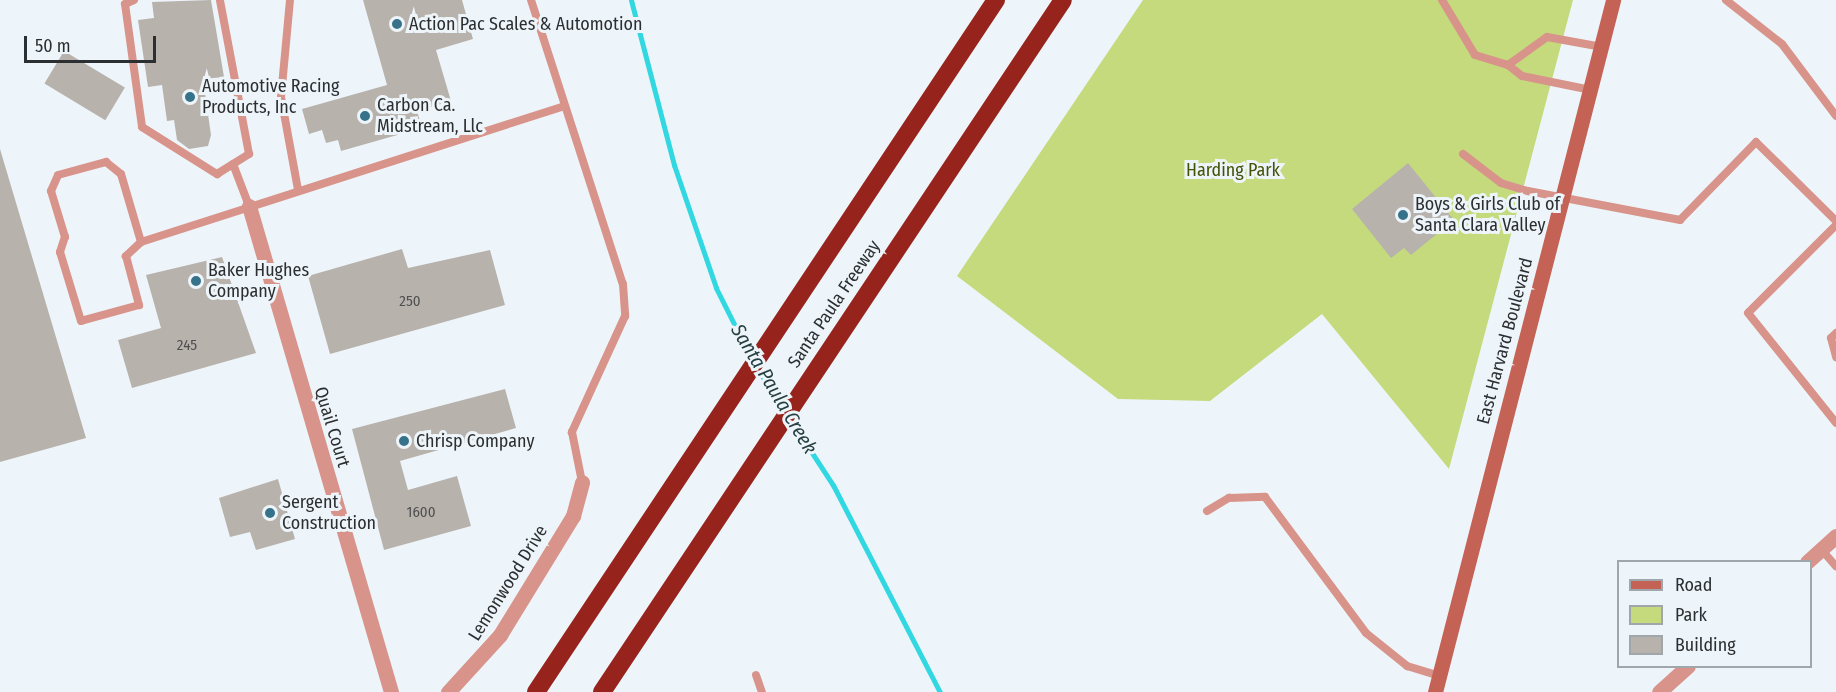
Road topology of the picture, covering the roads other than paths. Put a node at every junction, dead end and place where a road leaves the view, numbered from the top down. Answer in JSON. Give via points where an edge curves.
{"nodes":[{"id":1,"x":134,"y":0,"type":"edge"},
{"id":2,"x":220,"y":0,"type":"edge"},
{"id":3,"x":290,"y":0,"type":"edge"},
{"id":4,"x":531,"y":0,"type":"edge"},
{"id":5,"x":996,"y":0,"type":"edge"},
{"id":6,"x":1063,"y":0,"type":"edge"},
{"id":7,"x":1442,"y":0,"type":"edge"},
{"id":8,"x":1613,"y":0,"type":"edge"},
{"id":9,"x":1726,"y":0,"type":"edge"},
{"id":10,"x":1602,"y":47,"type":"junction"},
{"id":11,"x":1508,"y":65,"type":"junction"},
{"id":12,"x":1591,"y":90,"type":"junction"},
{"id":13,"x":565,"y":106,"type":"junction"},
{"id":14,"x":1836,"y":116,"type":"edge"},
{"id":15,"x":1463,"y":154,"type":"dead end"},
{"id":16,"x":233,"y":164,"type":"junction"},
{"id":17,"x":298,"y":190,"type":"junction"},
{"id":18,"x":1562,"y":201,"type":"junction"},
{"id":19,"x":249,"y":206,"type":"junction"},
{"id":20,"x":1836,"y":223,"type":"edge"},
{"id":21,"x":141,"y":242,"type":"junction"},
{"id":22,"x":1836,"y":333,"type":"edge"},
{"id":23,"x":1836,"y":357,"type":"edge"},
{"id":24,"x":1836,"y":423,"type":"edge"},
{"id":25,"x":582,"y":482,"type":"joint"},
{"id":26,"x":1207,"y":511,"type":"dead end"},
{"id":27,"x":1836,"y":536,"type":"edge"},
{"id":28,"x":1821,"y":549,"type":"junction"},
{"id":29,"x":1808,"y":560,"type":"edge"},
{"id":30,"x":1836,"y":566,"type":"edge"},
{"id":31,"x":1686,"y":668,"type":"edge"},
{"id":32,"x":756,"y":675,"type":"dead end"},
{"id":33,"x":1439,"y":676,"type":"junction"},
{"id":34,"x":1663,"y":691,"type":"edge"},
{"id":35,"x":391,"y":692,"type":"edge"},
{"id":36,"x":448,"y":692,"type":"edge"},
{"id":37,"x":536,"y":692,"type":"edge"},
{"id":38,"x":602,"y":692,"type":"edge"},
{"id":39,"x":762,"y":692,"type":"edge"},
{"id":40,"x":1435,"y":692,"type":"edge"}],
"edges":[{"from":1,"to":16,"type":"lane","via":[[125,4],[142,127],[217,174]]},
{"from":2,"to":16,"type":"lane","via":[[249,154]]},
{"from":3,"to":17,"type":"lane","via":[[281,97]]},
{"from":4,"to":13,"type":"lane"},
{"from":5,"to":37,"type":"highway","name":"Santa Paula Freeway"},
{"from":6,"to":38,"type":"highway","name":"Santa Paula Freeway"},
{"from":7,"to":11,"type":"lane","via":[[1475,55]]},
{"from":8,"to":10,"type":"main road","name":"East Harvard Boulevard"},
{"from":9,"to":14,"type":"lane","via":[[1782,44]]},
{"from":10,"to":11,"type":"lane","via":[[1547,37]]},
{"from":10,"to":12,"type":"main road","name":"East Harvard Boulevard"},
{"from":11,"to":12,"type":"lane","via":[[1522,76]]},
{"from":12,"to":18,"type":"main road","name":"East Harvard Boulevard"},
{"from":13,"to":17,"type":"lane"},
{"from":13,"to":25,"type":"lane","via":[[623,284],[625,316],[572,432]]},
{"from":15,"to":18,"type":"lane","via":[[1501,183]]},
{"from":16,"to":19,"type":"lane"},
{"from":17,"to":19,"type":"lane"},
{"from":18,"to":20,"type":"lane","via":[[1680,220],[1756,142]]},
{"from":18,"to":33,"type":"main road","name":"East Harvard Boulevard"},
{"from":19,"to":21,"type":"lane"},
{"from":19,"to":35,"type":"street","name":"Quail Court"},
{"from":20,"to":24,"type":"lane","via":[[1748,313]]},
{"from":21,"to":21,"type":"lane","via":[[122,174],[105,162],[58,175],[51,192],[65,237],[60,252],[81,321],[139,305],[126,256]]},
{"from":22,"to":23,"type":"lane","via":[[1831,338]]},
{"from":25,"to":36,"type":"street","name":"Lemonwood Drive","via":[[573,516],[500,635]]},
{"from":26,"to":33,"type":"lane","via":[[1229,498],[1265,497],[1366,633],[1407,666]]},
{"from":27,"to":28,"type":"street"},
{"from":28,"to":29,"type":"street"},
{"from":28,"to":30,"type":"lane"},
{"from":31,"to":34,"type":"street"},
{"from":32,"to":39,"type":"lane"},
{"from":33,"to":40,"type":"main road","name":"East Harvard Boulevard"}]}
